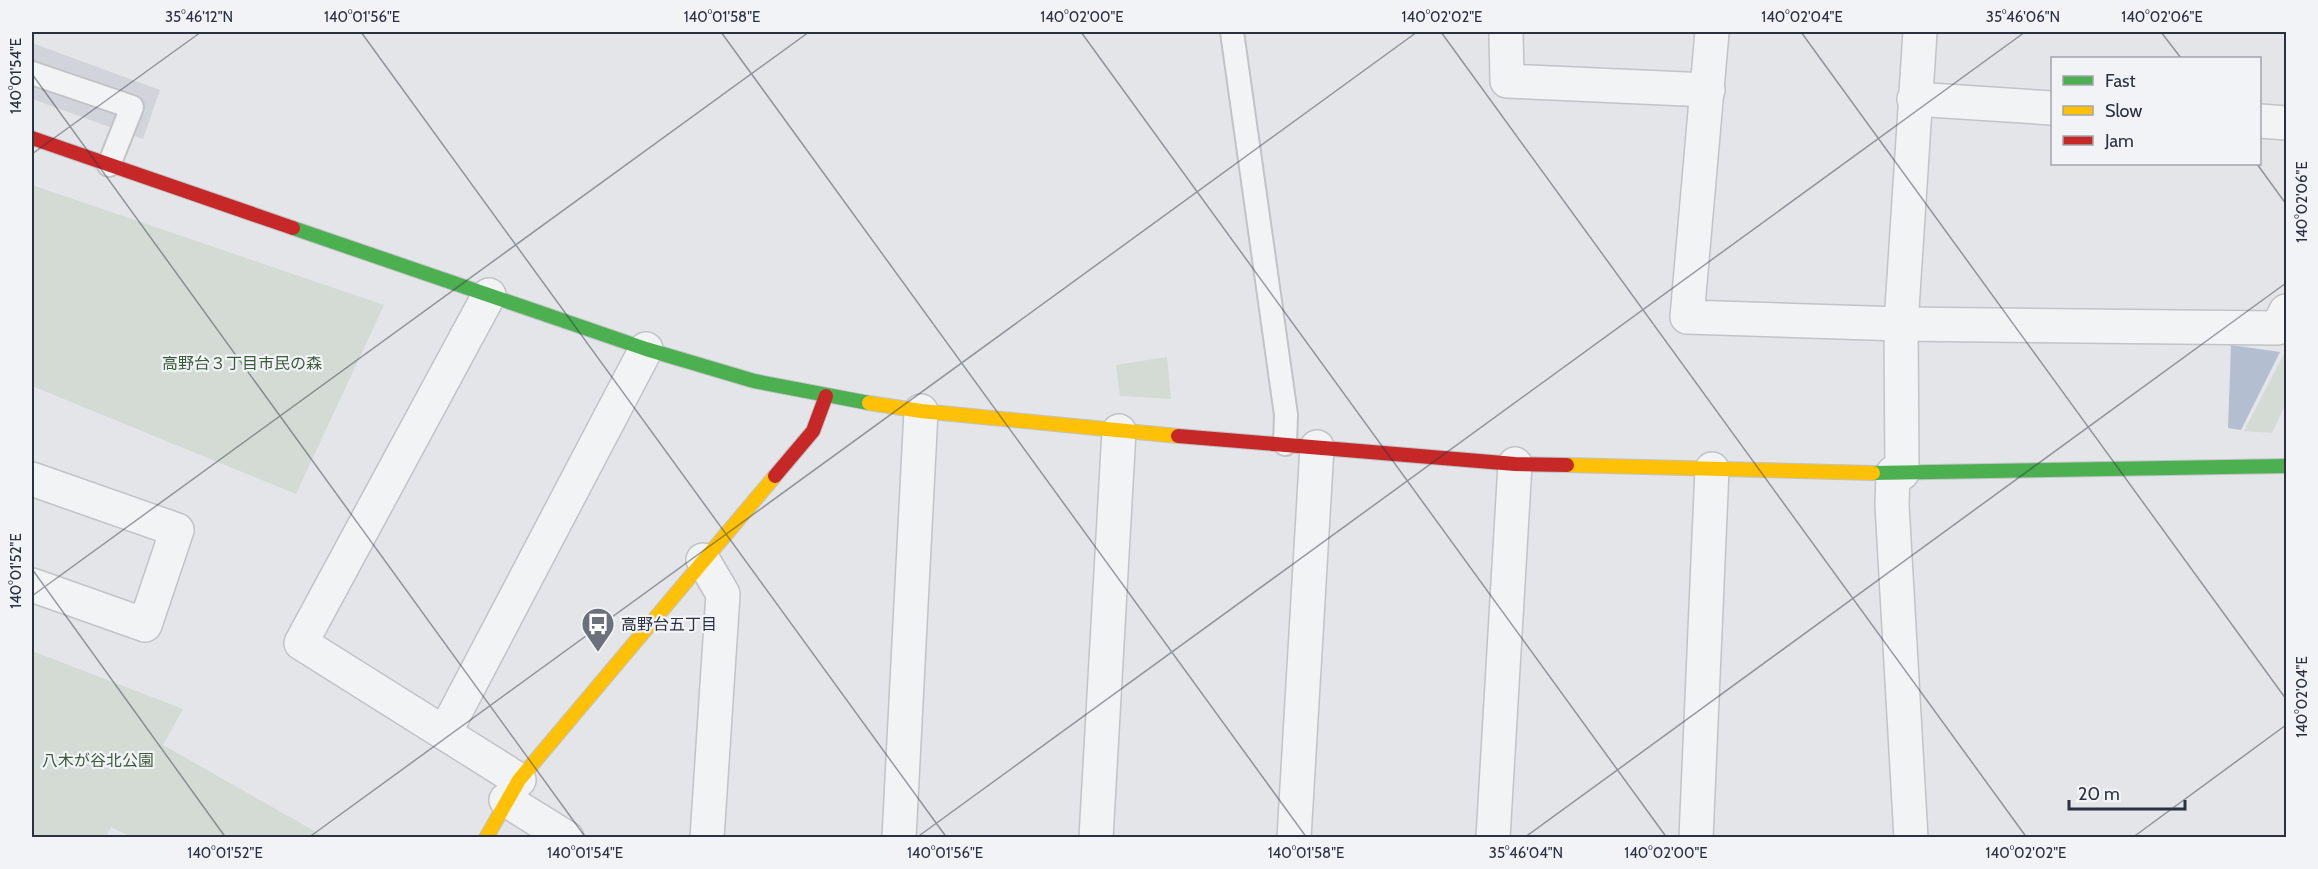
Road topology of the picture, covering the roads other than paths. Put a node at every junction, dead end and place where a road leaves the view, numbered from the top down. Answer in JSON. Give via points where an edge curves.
{"nodes":[{"id":1,"x":1232,"y":32,"type":"edge"},
{"id":2,"x":1506,"y":32,"type":"edge"},
{"id":3,"x":1712,"y":32,"type":"edge"},
{"id":4,"x":1920,"y":32,"type":"edge"},
{"id":5,"x":32,"y":73,"type":"edge"},
{"id":6,"x":1708,"y":90,"type":"junction"},
{"id":7,"x":1914,"y":99,"type":"junction"},
{"id":8,"x":2051,"y":108,"type":"edge"},
{"id":9,"x":2261,"y":121,"type":"edge"},
{"id":10,"x":2286,"y":123,"type":"edge"},
{"id":11,"x":32,"y":138,"type":"edge"},
{"id":12,"x":109,"y":165,"type":"junction"},
{"id":13,"x":489,"y":295,"type":"junction"},
{"id":14,"x":2286,"y":311,"type":"edge"},
{"id":15,"x":1901,"y":324,"type":"junction"},
{"id":16,"x":646,"y":348,"type":"junction"},
{"id":17,"x":826,"y":396,"type":"junction"},
{"id":18,"x":921,"y":411,"type":"junction"},
{"id":19,"x":1119,"y":431,"type":"junction"},
{"id":20,"x":1285,"y":444,"type":"junction"},
{"id":21,"x":1317,"y":447,"type":"junction"},
{"id":22,"x":1515,"y":464,"type":"junction"},
{"id":23,"x":2286,"y":466,"type":"edge"},
{"id":24,"x":1712,"y":469,"type":"junction"},
{"id":25,"x":1897,"y":473,"type":"junction"},
{"id":26,"x":32,"y":479,"type":"edge"},
{"id":27,"x":703,"y":560,"type":"junction"},
{"id":28,"x":32,"y":585,"type":"edge"},
{"id":29,"x":445,"y":732,"type":"junction"},
{"id":30,"x":512,"y":790,"type":"junction"},
{"id":31,"x":486,"y":837,"type":"edge"},
{"id":32,"x":567,"y":837,"type":"edge"},
{"id":33,"x":707,"y":837,"type":"edge"},
{"id":34,"x":900,"y":837,"type":"edge"},
{"id":35,"x":1096,"y":837,"type":"edge"},
{"id":36,"x":1294,"y":837,"type":"edge"},
{"id":37,"x":1493,"y":837,"type":"edge"},
{"id":38,"x":1696,"y":837,"type":"edge"},
{"id":39,"x":1911,"y":837,"type":"edge"}],
"edges":[{"from":1,"to":20,"type":"lane","via":[[1286,414]]},
{"from":2,"to":6,"type":"street","via":[[1507,81]]},
{"from":3,"to":6,"type":"street"},
{"from":4,"to":7,"type":"street"},
{"from":5,"to":12,"type":"lane","via":[[132,107]]},
{"from":6,"to":15,"type":"street","via":[[1687,317]]},
{"from":7,"to":8,"type":"street"},
{"from":7,"to":15,"type":"street"},
{"from":9,"to":10,"type":"street"},
{"from":11,"to":12,"type":"street"},
{"from":12,"to":13,"type":"street"},
{"from":13,"to":16,"type":"street"},
{"from":13,"to":29,"type":"street","via":[[301,643]]},
{"from":14,"to":15,"type":"street","via":[[2277,328]]},
{"from":15,"to":25,"type":"street"},
{"from":16,"to":17,"type":"street","via":[[754,381]]},
{"from":16,"to":29,"type":"street"},
{"from":17,"to":18,"type":"street"},
{"from":17,"to":27,"type":"street","via":[[813,431]]},
{"from":18,"to":19,"type":"street"},
{"from":18,"to":34,"type":"street"},
{"from":19,"to":20,"type":"street"},
{"from":19,"to":35,"type":"street"},
{"from":20,"to":21,"type":"street"},
{"from":21,"to":22,"type":"street"},
{"from":21,"to":36,"type":"street"},
{"from":22,"to":24,"type":"street"},
{"from":22,"to":37,"type":"street"},
{"from":23,"to":25,"type":"street"},
{"from":24,"to":25,"type":"street"},
{"from":24,"to":38,"type":"street"},
{"from":25,"to":39,"type":"street","via":[[1892,505]]},
{"from":26,"to":28,"type":"street","via":[[177,530],[145,625]]},
{"from":27,"to":30,"type":"street"},
{"from":27,"to":33,"type":"street","via":[[723,594]]},
{"from":29,"to":30,"type":"street"},
{"from":30,"to":31,"type":"street"},
{"from":30,"to":32,"type":"street"}]}
